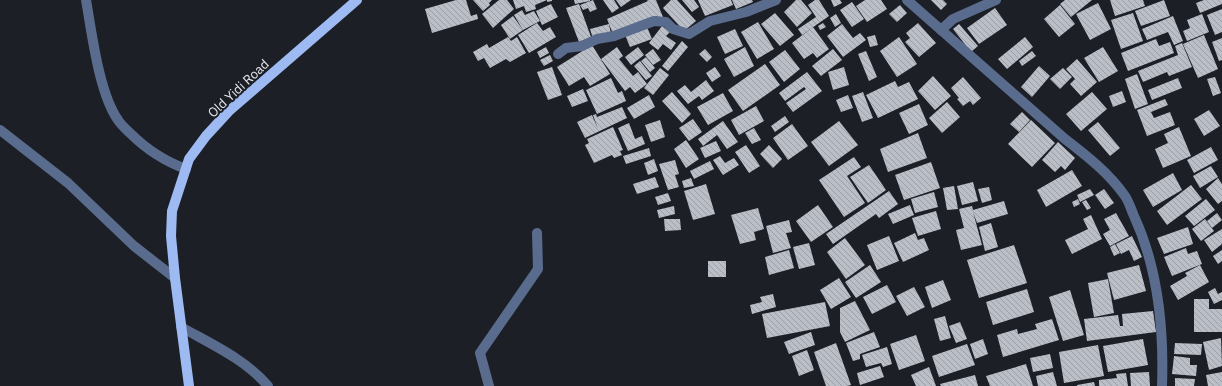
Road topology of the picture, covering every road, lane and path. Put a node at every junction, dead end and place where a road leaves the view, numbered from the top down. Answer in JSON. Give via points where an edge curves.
{"nodes":[{"id":1,"x":86,"y":0,"type":"edge"},
{"id":2,"x":357,"y":0,"type":"edge"},
{"id":3,"x":776,"y":0,"type":"edge"},
{"id":4,"x":907,"y":0,"type":"edge"},
{"id":5,"x":996,"y":0,"type":"edge"},
{"id":6,"x":941,"y":30,"type":"junction"},
{"id":7,"x":558,"y":54,"type":"dead end"},
{"id":8,"x":0,"y":130,"type":"edge"},
{"id":9,"x":186,"y":169,"type":"junction"},
{"id":10,"x":537,"y":233,"type":"dead end"},
{"id":11,"x":174,"y":278,"type":"junction"},
{"id":12,"x":181,"y":327,"type":"junction"},
{"id":13,"x":189,"y":386,"type":"edge"},
{"id":14,"x":268,"y":386,"type":"edge"},
{"id":15,"x":489,"y":386,"type":"edge"},
{"id":16,"x":1162,"y":386,"type":"edge"}],
"edges":[{"from":1,"to":9,"type":"street","via":[[101,75],[109,104],[118,121],[145,148],[167,162]]},
{"from":2,"to":9,"type":"main road","name":"Old Yidi Road","via":[[228,111],[194,153]]},
{"from":3,"to":7,"type":"street","via":[[746,12],[710,21],[690,34],[673,29],[666,22],[654,21],[582,46],[566,48]]},
{"from":4,"to":6,"type":"street"},
{"from":5,"to":6,"type":"street","via":[[953,19]]},
{"from":6,"to":16,"type":"street","via":[[1105,172],[1126,197],[1144,238],[1154,278],[1163,349]]},
{"from":8,"to":11,"type":"street","via":[[68,183],[134,246]]},
{"from":9,"to":11,"type":"main road","name":"Old Yidi Road","via":[[172,211]]},
{"from":10,"to":15,"type":"street","via":[[538,269],[480,353]]},
{"from":11,"to":12,"type":"main road","name":"Old Yidi Road"},
{"from":12,"to":13,"type":"main road","name":"Old Yidi Road"},
{"from":12,"to":14,"type":"street","via":[[229,354]]}]}
